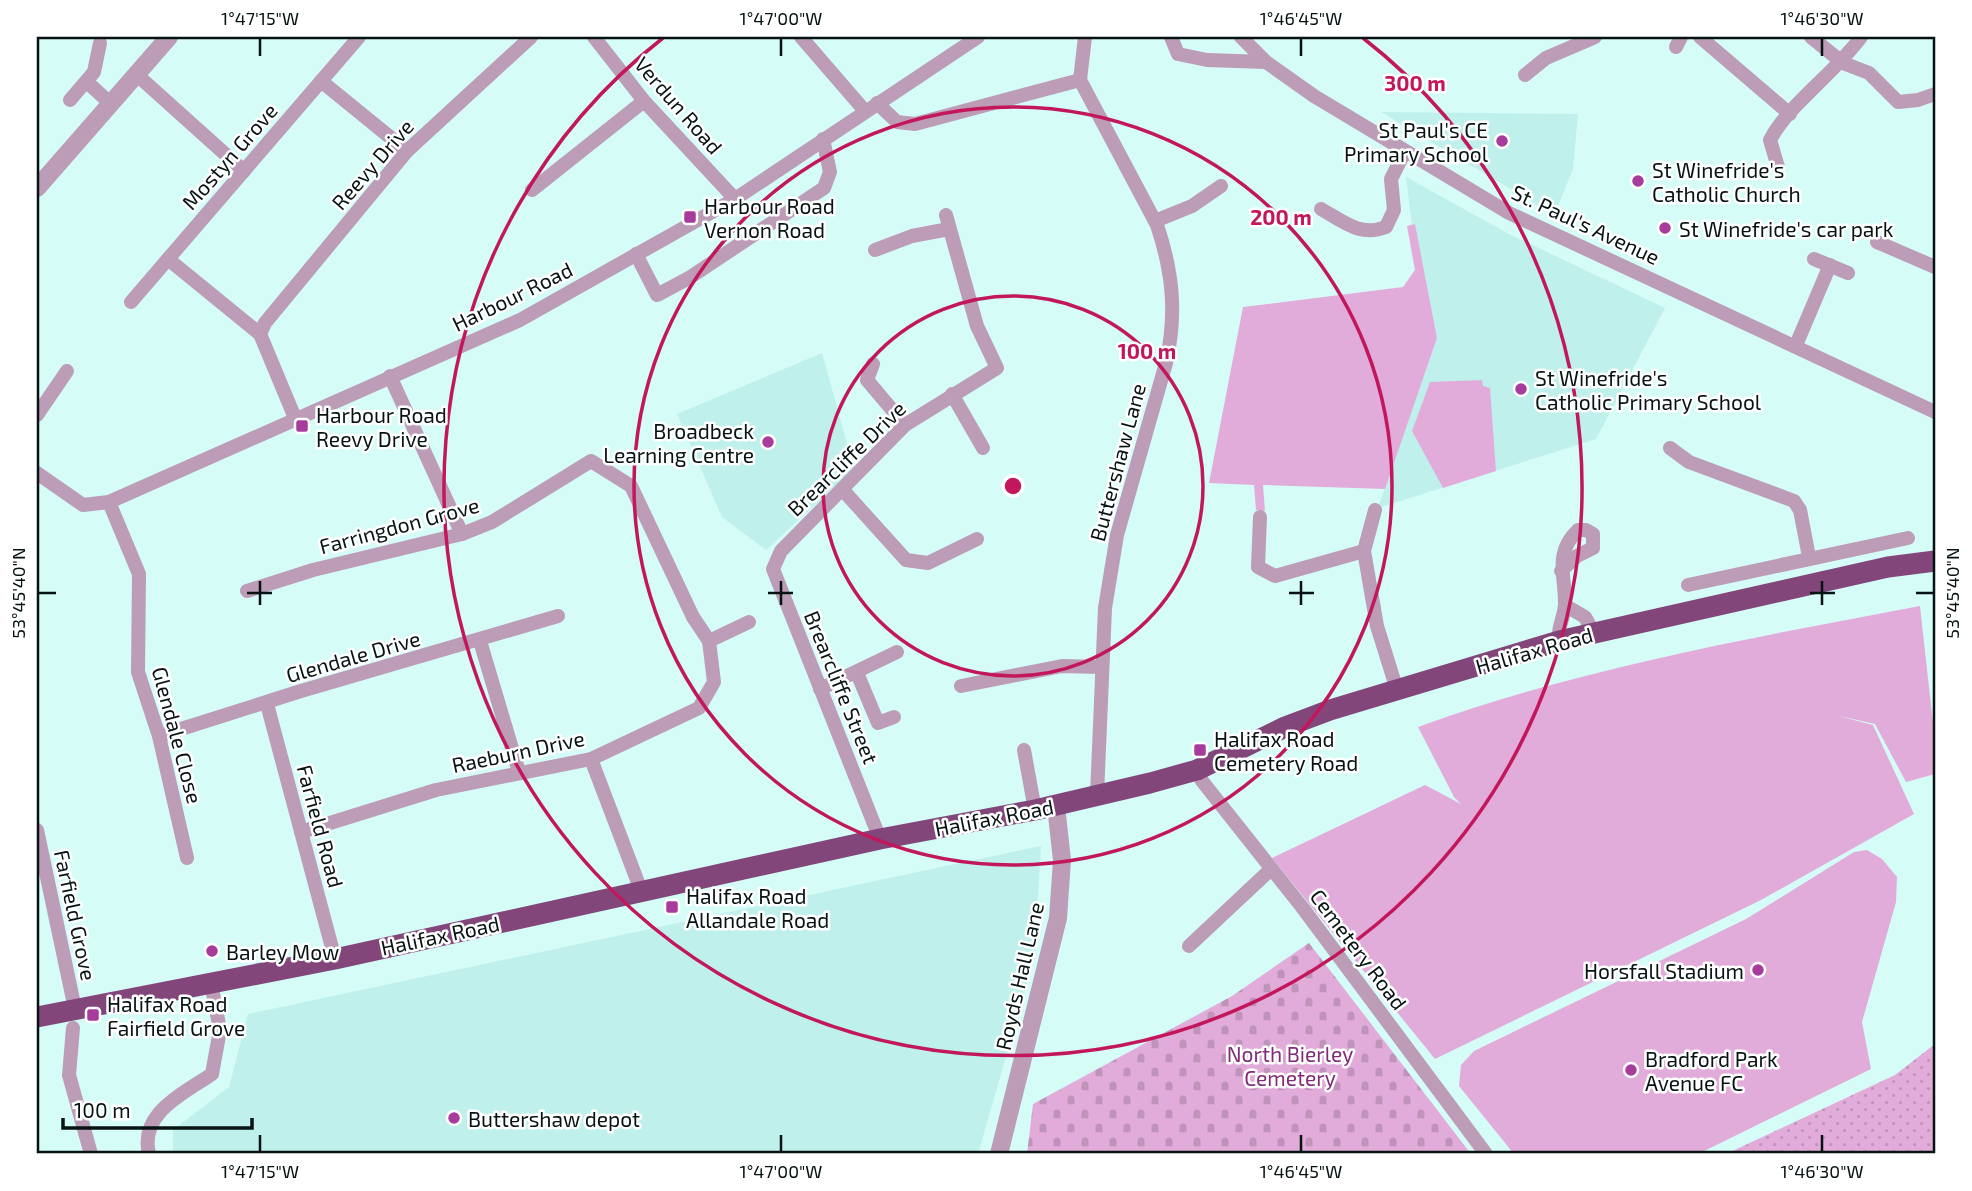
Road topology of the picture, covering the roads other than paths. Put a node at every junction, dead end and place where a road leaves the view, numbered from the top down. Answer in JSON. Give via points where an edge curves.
{"nodes":[{"id":1,"x":169,"y":37,"type":"edge"},
{"id":2,"x":359,"y":37,"type":"edge"},
{"id":3,"x":531,"y":37,"type":"edge"},
{"id":4,"x":594,"y":37,"type":"edge"},
{"id":5,"x":801,"y":37,"type":"edge"},
{"id":6,"x":978,"y":37,"type":"edge"},
{"id":7,"x":1085,"y":37,"type":"edge"},
{"id":8,"x":1171,"y":37,"type":"edge"},
{"id":9,"x":1241,"y":37,"type":"edge"},
{"id":10,"x":1595,"y":37,"type":"edge"},
{"id":11,"x":1700,"y":37,"type":"edge"},
{"id":12,"x":1811,"y":37,"type":"edge"},
{"id":13,"x":1861,"y":37,"type":"edge"},
{"id":14,"x":100,"y":43,"type":"dead end"},
{"id":15,"x":1266,"y":62,"type":"junction"},
{"id":16,"x":1843,"y":63,"type":"junction"},
{"id":17,"x":136,"y":75,"type":"junction"},
{"id":18,"x":1525,"y":75,"type":"dead end"},
{"id":19,"x":1080,"y":80,"type":"junction"},
{"id":20,"x":321,"y":81,"type":"junction"},
{"id":21,"x":87,"y":82,"type":"junction"},
{"id":22,"x":1935,"y":94,"type":"edge"},
{"id":23,"x":70,"y":100,"type":"dead end"},
{"id":24,"x":644,"y":101,"type":"junction"},
{"id":25,"x":111,"y":104,"type":"junction"},
{"id":26,"x":871,"y":107,"type":"junction"},
{"id":27,"x":1790,"y":114,"type":"junction"},
{"id":28,"x":823,"y":139,"type":"junction"},
{"id":29,"x":407,"y":151,"type":"junction"},
{"id":30,"x":1404,"y":153,"type":"junction"},
{"id":31,"x":1778,"y":167,"type":"dead end"},
{"id":32,"x":244,"y":171,"type":"junction"},
{"id":33,"x":1221,"y":186,"type":"dead end"},
{"id":34,"x":37,"y":188,"type":"edge"},
{"id":35,"x":532,"y":190,"type":"dead end"},
{"id":36,"x":735,"y":199,"type":"junction"},
{"id":37,"x":1321,"y":209,"type":"dead end"},
{"id":38,"x":1155,"y":221,"type":"junction"},
{"id":39,"x":1877,"y":242,"type":"dead end"},
{"id":40,"x":875,"y":250,"type":"dead end"},
{"id":41,"x":636,"y":254,"type":"junction"},
{"id":42,"x":168,"y":259,"type":"junction"},
{"id":43,"x":1814,"y":259,"type":"dead end"},
{"id":44,"x":1830,"y":265,"type":"junction"},
{"id":45,"x":1935,"y":267,"type":"edge"},
{"id":46,"x":1848,"y":273,"type":"dead end"},
{"id":47,"x":131,"y":302,"type":"dead end"},
{"id":48,"x":260,"y":334,"type":"junction"},
{"id":49,"x":1796,"y":345,"type":"junction"},
{"id":50,"x":873,"y":364,"type":"dead end"},
{"id":51,"x":67,"y":370,"type":"dead end"},
{"id":52,"x":390,"y":376,"type":"junction"},
{"id":53,"x":952,"y":394,"type":"junction"},
{"id":54,"x":1935,"y":412,"type":"edge"},
{"id":55,"x":37,"y":415,"type":"edge"},
{"id":56,"x":295,"y":418,"type":"junction"},
{"id":57,"x":905,"y":425,"type":"junction"},
{"id":58,"x":983,"y":448,"type":"dead end"},
{"id":59,"x":1670,"y":448,"type":"dead end"},
{"id":60,"x":591,"y":461,"type":"joint"},
{"id":61,"x":37,"y":473,"type":"edge"},
{"id":62,"x":842,"y":489,"type":"junction"},
{"id":63,"x":109,"y":502,"type":"junction"},
{"id":64,"x":1375,"y":510,"type":"dead end"},
{"id":65,"x":1260,"y":517,"type":"dead end"},
{"id":66,"x":462,"y":534,"type":"junction"},
{"id":67,"x":1908,"y":538,"type":"dead end"},
{"id":68,"x":978,"y":539,"type":"dead end"},
{"id":69,"x":780,"y":551,"type":"joint"},
{"id":70,"x":1364,"y":551,"type":"junction"},
{"id":71,"x":1810,"y":557,"type":"junction"},
{"id":72,"x":1935,"y":561,"type":"edge"},
{"id":73,"x":1765,"y":567,"type":"junction"},
{"id":74,"x":1561,"y":570,"type":"dead end"},
{"id":75,"x":1688,"y":585,"type":"dead end"},
{"id":76,"x":247,"y":591,"type":"dead end"},
{"id":77,"x":1770,"y":594,"type":"junction"},
{"id":78,"x":1566,"y":606,"type":"junction"},
{"id":79,"x":558,"y":616,"type":"dead end"},
{"id":80,"x":749,"y":622,"type":"dead end"},
{"id":81,"x":1594,"y":633,"type":"junction"},
{"id":82,"x":480,"y":641,"type":"junction"},
{"id":83,"x":709,"y":641,"type":"junction"},
{"id":84,"x":1559,"y":641,"type":"junction"},
{"id":85,"x":897,"y":652,"type":"dead end"},
{"id":86,"x":1100,"y":667,"type":"junction"},
{"id":87,"x":857,"y":673,"type":"junction"},
{"id":88,"x":961,"y":686,"type":"dead end"},
{"id":89,"x":820,"y":689,"type":"junction"},
{"id":90,"x":1397,"y":690,"type":"junction"},
{"id":91,"x":267,"y":704,"type":"junction"},
{"id":92,"x":894,"y":717,"type":"dead end"},
{"id":93,"x":159,"y":736,"type":"junction"},
{"id":94,"x":1024,"y":750,"type":"dead end"},
{"id":95,"x":591,"y":759,"type":"junction"},
{"id":96,"x":1197,"y":770,"type":"junction"},
{"id":97,"x":519,"y":772,"type":"junction"},
{"id":98,"x":1097,"y":795,"type":"junction"},
{"id":99,"x":1045,"y":808,"type":"junction"},
{"id":100,"x":37,"y":830,"type":"edge"},
{"id":101,"x":300,"y":832,"type":"junction"},
{"id":102,"x":880,"y":839,"type":"junction"},
{"id":103,"x":187,"y":858,"type":"dead end"},
{"id":104,"x":1271,"y":869,"type":"junction"},
{"id":105,"x":42,"y":876,"type":"edge"},
{"id":106,"x":642,"y":893,"type":"junction"},
{"id":107,"x":1189,"y":946,"type":"dead end"},
{"id":108,"x":335,"y":959,"type":"junction"},
{"id":109,"x":211,"y":983,"type":"junction"},
{"id":110,"x":37,"y":1017,"type":"edge"},
{"id":111,"x":74,"y":1019,"type":"junction"},
{"id":112,"x":91,"y":1154,"type":"edge"},
{"id":113,"x":149,"y":1154,"type":"edge"},
{"id":114,"x":999,"y":1154,"type":"edge"},
{"id":115,"x":1486,"y":1154,"type":"edge"}],
"edges":[{"from":1,"to":17,"type":"street"},
{"from":2,"to":20,"type":"street","name":"Mostyn Grove"},
{"from":3,"to":29,"type":"street","name":"Reevy Drive"},
{"from":4,"to":24,"type":"street","name":"Verdun Road"},
{"from":5,"to":26,"type":"street"},
{"from":6,"to":26,"type":"street","name":"Harbour Road"},
{"from":7,"to":19,"type":"street"},
{"from":8,"to":15,"type":"street","via":[[1178,54]]},
{"from":9,"to":15,"type":"street","name":"St. Paul's Avenue"},
{"from":10,"to":18,"type":"street","via":[[1546,58]]},
{"from":11,"to":27,"type":"street"},
{"from":12,"to":16,"type":"street"},
{"from":13,"to":16,"type":"street"},
{"from":14,"to":21,"type":"street"},
{"from":15,"to":30,"type":"street","name":"St. Paul's Avenue"},
{"from":16,"to":22,"type":"street","via":[[1869,74],[1898,102]]},
{"from":16,"to":27,"type":"street"},
{"from":17,"to":25,"type":"street"},
{"from":17,"to":32,"type":"street"},
{"from":19,"to":26,"type":"street","via":[[915,124],[897,122]]},
{"from":19,"to":38,"type":"street","name":"Buttershaw Lane"},
{"from":20,"to":29,"type":"street"},
{"from":20,"to":32,"type":"street","name":"Mostyn Grove"},
{"from":21,"to":23,"type":"street"},
{"from":21,"to":25,"type":"street"},
{"from":24,"to":35,"type":"street"},
{"from":24,"to":36,"type":"street","name":"Verdun Road"},
{"from":25,"to":34,"type":"street"},
{"from":26,"to":28,"type":"street","name":"Harbour Road"},
{"from":27,"to":31,"type":"street","via":[[1770,140]]},
{"from":28,"to":36,"type":"street","name":"Harbour Road"},
{"from":28,"to":41,"type":"street","via":[[830,172],[824,188],[689,278],[657,295]]},
{"from":29,"to":48,"type":"street","name":"Reevy Drive"},
{"from":30,"to":37,"type":"street","via":[[1391,179],[1394,210],[1386,227],[1371,233]]},
{"from":30,"to":49,"type":"street","name":"St. Paul's Avenue","via":[[1509,213]]},
{"from":32,"to":42,"type":"street","name":"Mostyn Grove"},
{"from":33,"to":38,"type":"street","via":[[1192,206]]},
{"from":36,"to":41,"type":"street","name":"Harbour Road"},
{"from":38,"to":86,"type":"street","name":"Buttershaw Lane","via":[[1172,283],[1172,334],[1117,534]]},
{"from":39,"to":45,"type":"street"},
{"from":40,"to":53,"type":"street","name":"Brearcliffe Drive","via":[[948,222],[977,326],[997,368]]},
{"from":41,"to":52,"type":"street","name":"Harbour Road","via":[[520,320]]},
{"from":42,"to":47,"type":"street","name":"Mostyn Grove"},
{"from":42,"to":48,"type":"street"},
{"from":43,"to":44,"type":"street"},
{"from":44,"to":46,"type":"street"},
{"from":44,"to":49,"type":"street"},
{"from":48,"to":56,"type":"street"},
{"from":49,"to":54,"type":"street","name":"St. Paul's Avenue"},
{"from":50,"to":57,"type":"street","via":[[867,380]]},
{"from":51,"to":55,"type":"street"},
{"from":52,"to":56,"type":"street","name":"Harbour Road"},
{"from":52,"to":66,"type":"street"},
{"from":53,"to":57,"type":"street","name":"Brearcliffe Drive"},
{"from":53,"to":58,"type":"street"},
{"from":56,"to":63,"type":"street","name":"Harbour Road"},
{"from":57,"to":62,"type":"street","name":"Brearcliffe Drive"},
{"from":59,"to":71,"type":"street","via":[[1689,462],[1794,500]]},
{"from":60,"to":66,"type":"street","name":"Farringdon Grove","via":[[492,522]]},
{"from":60,"to":83,"type":"street","name":"Raeburn Drive","via":[[631,486],[692,617]]},
{"from":61,"to":63,"type":"street","name":"Harbour Road","via":[[83,505]]},
{"from":62,"to":68,"type":"street","via":[[906,560],[929,563]]},
{"from":62,"to":69,"type":"street","name":"Brearcliffe Drive"},
{"from":63,"to":93,"type":"street","name":"Glendale Close","via":[[139,574],[138,672]]},
{"from":64,"to":70,"type":"street"},
{"from":65,"to":70,"type":"street","via":[[1258,567],[1275,576]]},
{"from":66,"to":76,"type":"street","name":"Farringdon Grove"},
{"from":67,"to":71,"type":"street"},
{"from":69,"to":89,"type":"street","name":"Brearcliffe Street","via":[[773,569]]},
{"from":70,"to":90,"type":"street","via":[[1377,626]]},
{"from":71,"to":73,"type":"street"},
{"from":72,"to":77,"type":"highway","name":"Halifax Road"},
{"from":73,"to":75,"type":"street"},
{"from":73,"to":77,"type":"street"},
{"from":74,"to":78,"type":"street"},
{"from":77,"to":81,"type":"highway","name":"Halifax Road"},
{"from":78,"to":81,"type":"street","via":[[1585,617]]},
{"from":78,"to":84,"type":"street","via":[[1559,623]]},
{"from":79,"to":82,"type":"street","name":"Glendale Drive"},
{"from":80,"to":83,"type":"street"},
{"from":81,"to":84,"type":"highway","name":"Halifax Road"},
{"from":82,"to":91,"type":"street","name":"Glendale Drive"},
{"from":82,"to":97,"type":"street"},
{"from":83,"to":95,"type":"street","name":"Raeburn Drive","via":[[714,682],[699,708]]},
{"from":84,"to":90,"type":"highway","name":"Halifax Road"},
{"from":85,"to":87,"type":"street"},
{"from":86,"to":88,"type":"street","via":[[1062,666]]},
{"from":86,"to":98,"type":"street","name":"Buttershaw Lane"},
{"from":87,"to":89,"type":"street"},
{"from":87,"to":92,"type":"street","via":[[878,723]]},
{"from":89,"to":102,"type":"street","name":"Brearcliffe Street"},
{"from":90,"to":96,"type":"highway","name":"Halifax Road","via":[[1285,727]]},
{"from":91,"to":93,"type":"street","name":"Glendale Drive"},
{"from":91,"to":101,"type":"street","name":"Farfield Road"},
{"from":93,"to":103,"type":"street","name":"Glendale Close"},
{"from":94,"to":99,"type":"street"},
{"from":95,"to":97,"type":"street","name":"Raeburn Drive"},
{"from":95,"to":106,"type":"street"},
{"from":96,"to":98,"type":"highway","name":"Halifax Road"},
{"from":96,"to":104,"type":"street","name":"Cemetery Road"},
{"from":97,"to":101,"type":"street","name":"Raeburn Drive","via":[[436,790]]},
{"from":98,"to":99,"type":"highway","name":"Halifax Road"},
{"from":99,"to":102,"type":"highway","name":"Halifax Road"},
{"from":99,"to":114,"type":"street","name":"Royds Hall Lane","via":[[1062,860],[1058,918]]},
{"from":100,"to":105,"type":"street","name":"Farfield Grove"},
{"from":101,"to":108,"type":"street","name":"Farfield Road"},
{"from":102,"to":106,"type":"highway","name":"Halifax Road"},
{"from":104,"to":107,"type":"street"},
{"from":104,"to":115,"type":"street","name":"Cemetery Road"},
{"from":105,"to":111,"type":"street","name":"Farfield Grove"},
{"from":106,"to":108,"type":"highway","name":"Halifax Road"},
{"from":108,"to":109,"type":"highway","name":"Halifax Road"},
{"from":109,"to":111,"type":"highway","name":"Halifax Road"},
{"from":109,"to":113,"type":"street","via":[[219,1030],[212,1074],[159,1110],[145,1139]]},
{"from":110,"to":111,"type":"highway","name":"Halifax Road"},
{"from":111,"to":112,"type":"street","name":"Farfield Grove","via":[[69,1075]]}]}
